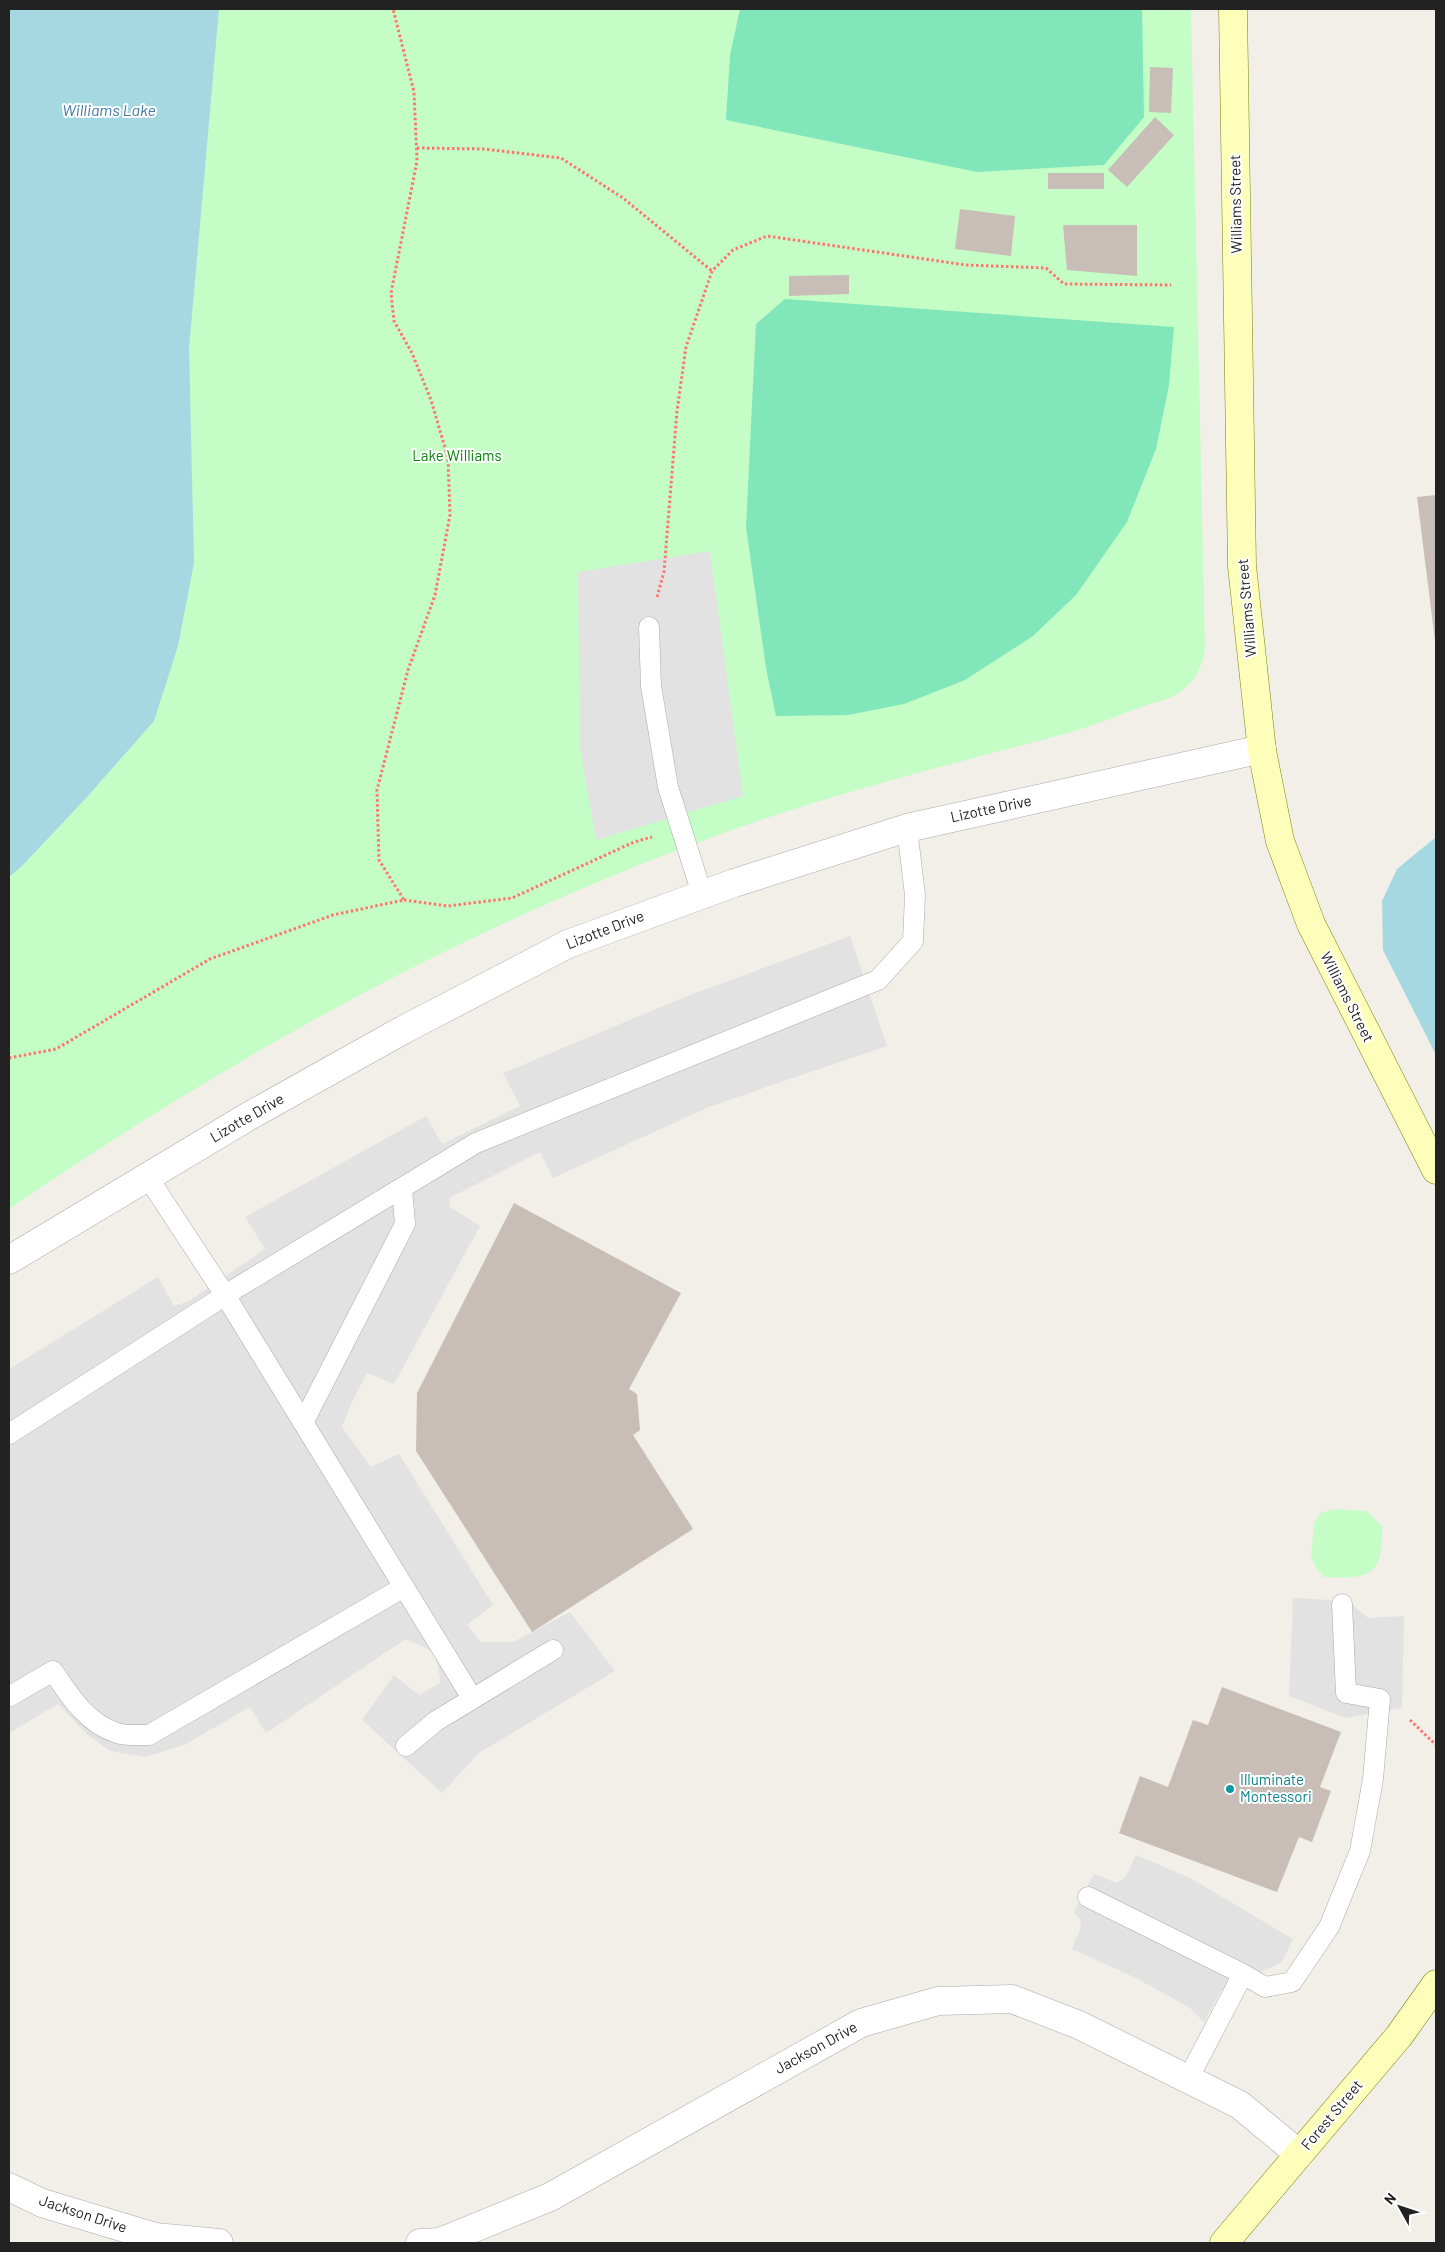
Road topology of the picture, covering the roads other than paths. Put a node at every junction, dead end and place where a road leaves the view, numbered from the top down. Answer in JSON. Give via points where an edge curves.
{"nodes":[{"id":1,"x":1233,"y":9,"type":"edge"},
{"id":2,"x":649,"y":627,"type":"road end"},
{"id":3,"x":1262,"y":749,"type":"junction"},
{"id":4,"x":907,"y":828,"type":"junction"},
{"id":5,"x":702,"y":894,"type":"junction"},
{"id":6,"x":1436,"y":1170,"type":"edge"},
{"id":7,"x":147,"y":1176,"type":"junction"},
{"id":8,"x":402,"y":1188,"type":"junction"},
{"id":9,"x":9,"y":1260,"type":"edge"},
{"id":10,"x":225,"y":1295,"type":"junction"},
{"id":11,"x":303,"y":1423,"type":"junction"},
{"id":12,"x":9,"y":1434,"type":"edge"},
{"id":13,"x":404,"y":1587,"type":"junction"},
{"id":14,"x":1342,"y":1604,"type":"dead end"},
{"id":15,"x":553,"y":1650,"type":"dead end"},
{"id":16,"x":9,"y":1695,"type":"edge"},
{"id":17,"x":472,"y":1698,"type":"junction"},
{"id":18,"x":406,"y":1746,"type":"dead end"},
{"id":19,"x":1088,"y":1897,"type":"dead end"},
{"id":20,"x":1243,"y":1974,"type":"junction"},
{"id":21,"x":1436,"y":1984,"type":"edge"},
{"id":22,"x":1188,"y":2079,"type":"junction"},
{"id":23,"x":1299,"y":2154,"type":"junction"},
{"id":24,"x":9,"y":2187,"type":"edge"},
{"id":25,"x":219,"y":2243,"type":"edge"},
{"id":26,"x":420,"y":2243,"type":"edge"},
{"id":27,"x":1224,"y":2243,"type":"edge"}],
"edges":[{"from":1,"to":3,"type":"main road","name":"Williams Street","via":[[1242,566]]},
{"from":2,"to":5,"type":"lane","via":[[651,686],[668,787]]},
{"from":3,"to":4,"type":"street","name":"Lizotte Drive"},
{"from":3,"to":6,"type":"main road","name":"Williams Street","via":[[1280,841],[1311,924]]},
{"from":4,"to":5,"type":"street","name":"Lizotte Drive"},
{"from":4,"to":8,"type":"lane","via":[[915,896],[912,941],[878,980],[476,1143]]},
{"from":5,"to":7,"type":"street","name":"Lizotte Drive","via":[[568,944],[403,1030]]},
{"from":7,"to":9,"type":"street","name":"Lizotte Drive"},
{"from":7,"to":10,"type":"lane"},
{"from":8,"to":10,"type":"lane"},
{"from":8,"to":11,"type":"lane","via":[[405,1224]]},
{"from":10,"to":11,"type":"lane"},
{"from":10,"to":12,"type":"lane"},
{"from":11,"to":13,"type":"lane"},
{"from":13,"to":16,"type":"lane","via":[[149,1735],[118,1733],[96,1722],[75,1703],[53,1671]]},
{"from":13,"to":17,"type":"lane"},
{"from":14,"to":20,"type":"lane","via":[[1346,1693],[1380,1698],[1373,1779],[1360,1851],[1329,1926],[1292,1982],[1265,1987]]},
{"from":15,"to":17,"type":"lane"},
{"from":17,"to":18,"type":"lane","via":[[436,1721]]},
{"from":19,"to":20,"type":"lane"},
{"from":20,"to":22,"type":"lane"},
{"from":21,"to":23,"type":"main road","name":"Forest Street","via":[[1399,2036]]},
{"from":22,"to":23,"type":"street","name":"Jackson Drive","via":[[1240,2105]]},
{"from":22,"to":26,"type":"street","name":"Jackson Drive","via":[[1079,2025],[1012,1999],[938,2001],[861,2023],[550,2198],[440,2242]]},
{"from":23,"to":27,"type":"main road","name":"Forest Street"},
{"from":24,"to":25,"type":"street","name":"Jackson Drive","via":[[42,2203],[155,2237]]}]}
